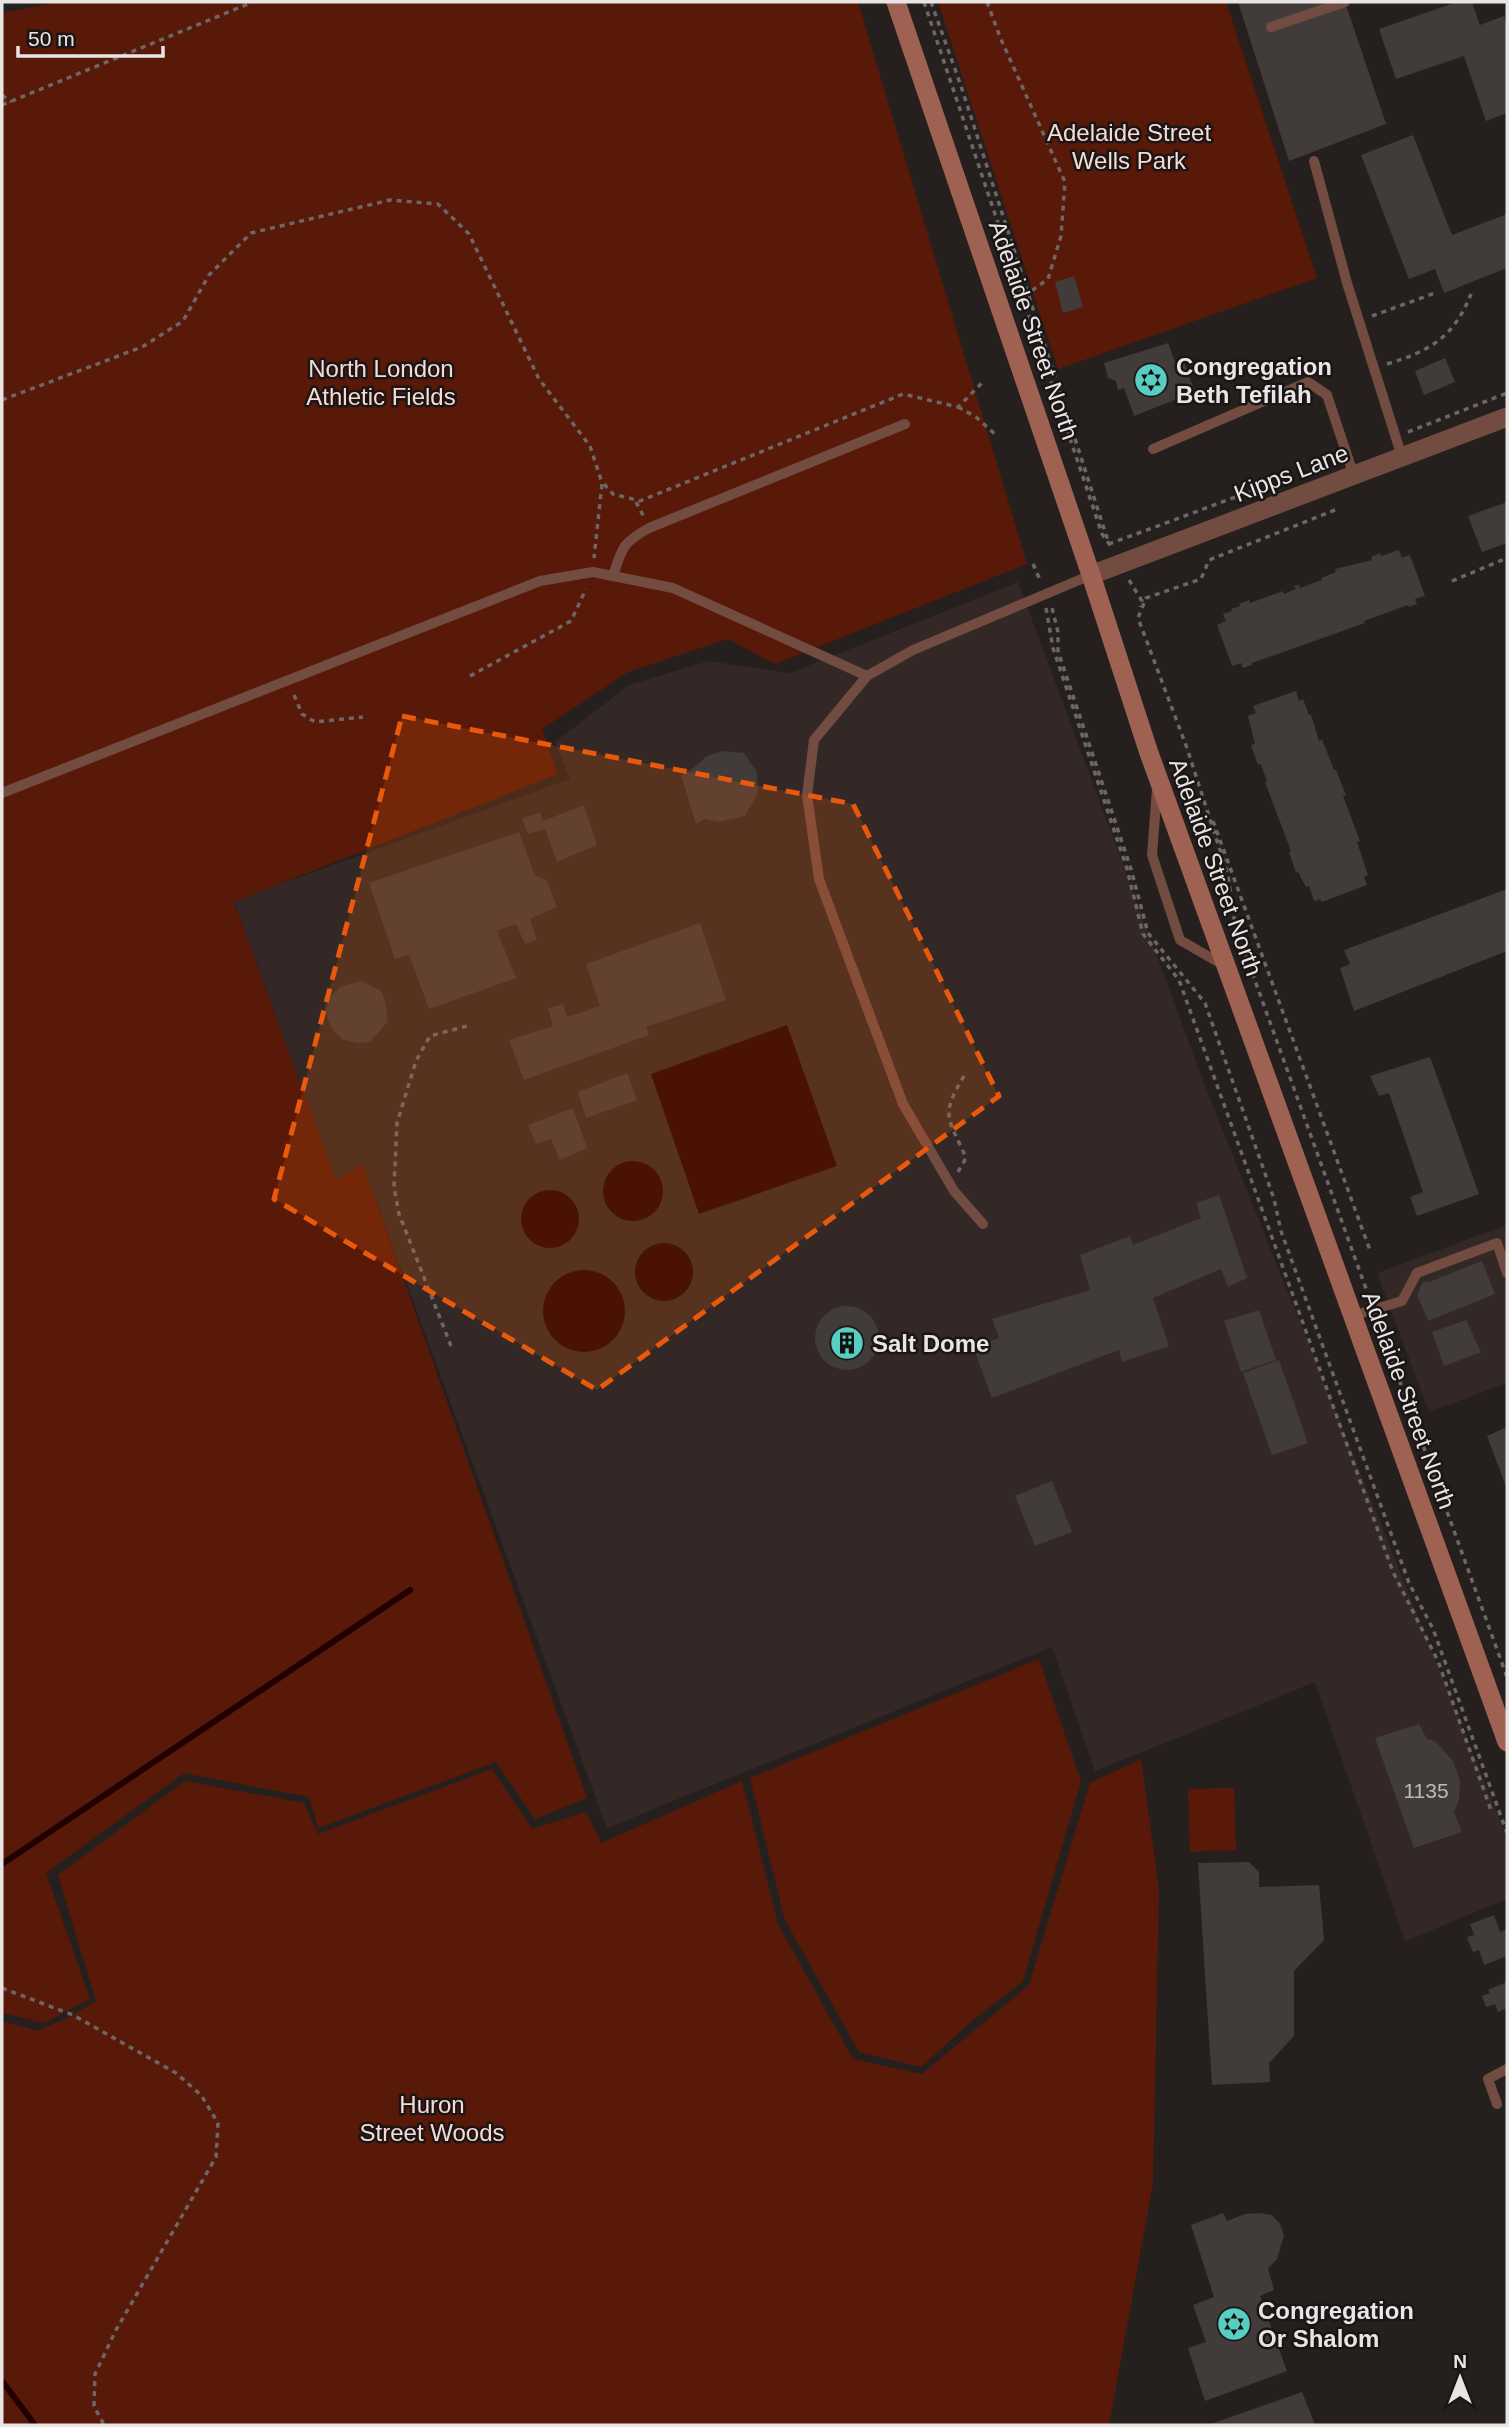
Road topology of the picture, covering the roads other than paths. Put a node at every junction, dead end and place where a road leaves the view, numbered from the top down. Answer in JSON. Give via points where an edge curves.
{"nodes":[{"id":1,"x":896,"y":2,"type":"edge"},
{"id":2,"x":1345,"y":2,"type":"edge"},
{"id":3,"x":1271,"y":27,"type":"dead end"},
{"id":4,"x":1314,"y":161,"type":"dead end"},
{"id":5,"x":1507,"y":417,"type":"edge"},
{"id":6,"x":905,"y":424,"type":"dead end"},
{"id":7,"x":1153,"y":449,"type":"dead end"},
{"id":8,"x":1402,"y":457,"type":"junction"},
{"id":9,"x":1354,"y":476,"type":"junction"},
{"id":10,"x":1091,"y":575,"type":"junction"},
{"id":11,"x":613,"y":576,"type":"junction"},
{"id":12,"x":867,"y":676,"type":"junction"},
{"id":13,"x":1158,"y":779,"type":"junction"},
{"id":14,"x":2,"y":793,"type":"edge"},
{"id":15,"x":1225,"y":965,"type":"junction"},
{"id":16,"x":983,"y":1224,"type":"dead end"},
{"id":17,"x":1507,"y":1273,"type":"edge"},
{"id":18,"x":1352,"y":1316,"type":"junction"},
{"id":19,"x":1507,"y":1742,"type":"edge"},
{"id":20,"x":1507,"y":2069,"type":"edge"},
{"id":21,"x":1497,"y":2104,"type":"dead end"}],
"edges":[{"from":1,"to":10,"type":"main road","name":"Adelaide Street North"},
{"from":2,"to":3,"type":"lane"},
{"from":4,"to":8,"type":"lane"},
{"from":5,"to":8,"type":"street","name":"Kipps Lane"},
{"from":6,"to":11,"type":"lane","via":[[649,527],[629,539]]},
{"from":7,"to":9,"type":"lane","via":[[1308,382],[1328,395]]},
{"from":8,"to":9,"type":"street","name":"Kipps Lane"},
{"from":9,"to":10,"type":"street","name":"Kipps Lane"},
{"from":10,"to":12,"type":"lane","via":[[913,650]]},
{"from":10,"to":13,"type":"main road","name":"Adelaide Street North"},
{"from":11,"to":12,"type":"lane","via":[[673,588]]},
{"from":11,"to":14,"type":"lane","via":[[593,572],[540,581]]},
{"from":12,"to":16,"type":"lane","via":[[814,740],[807,795],[820,879],[903,1104],[950,1185]]},
{"from":13,"to":15,"type":"main road","name":"Adelaide Street North"},
{"from":13,"to":15,"type":"lane","via":[[1152,855],[1180,940]]},
{"from":15,"to":18,"type":"main road","name":"Adelaide Street North"},
{"from":17,"to":18,"type":"lane","via":[[1497,1243],[1417,1273],[1402,1301]]},
{"from":18,"to":19,"type":"main road","name":"Adelaide Street North"},
{"from":20,"to":21,"type":"lane","via":[[1488,2079]]}]}
